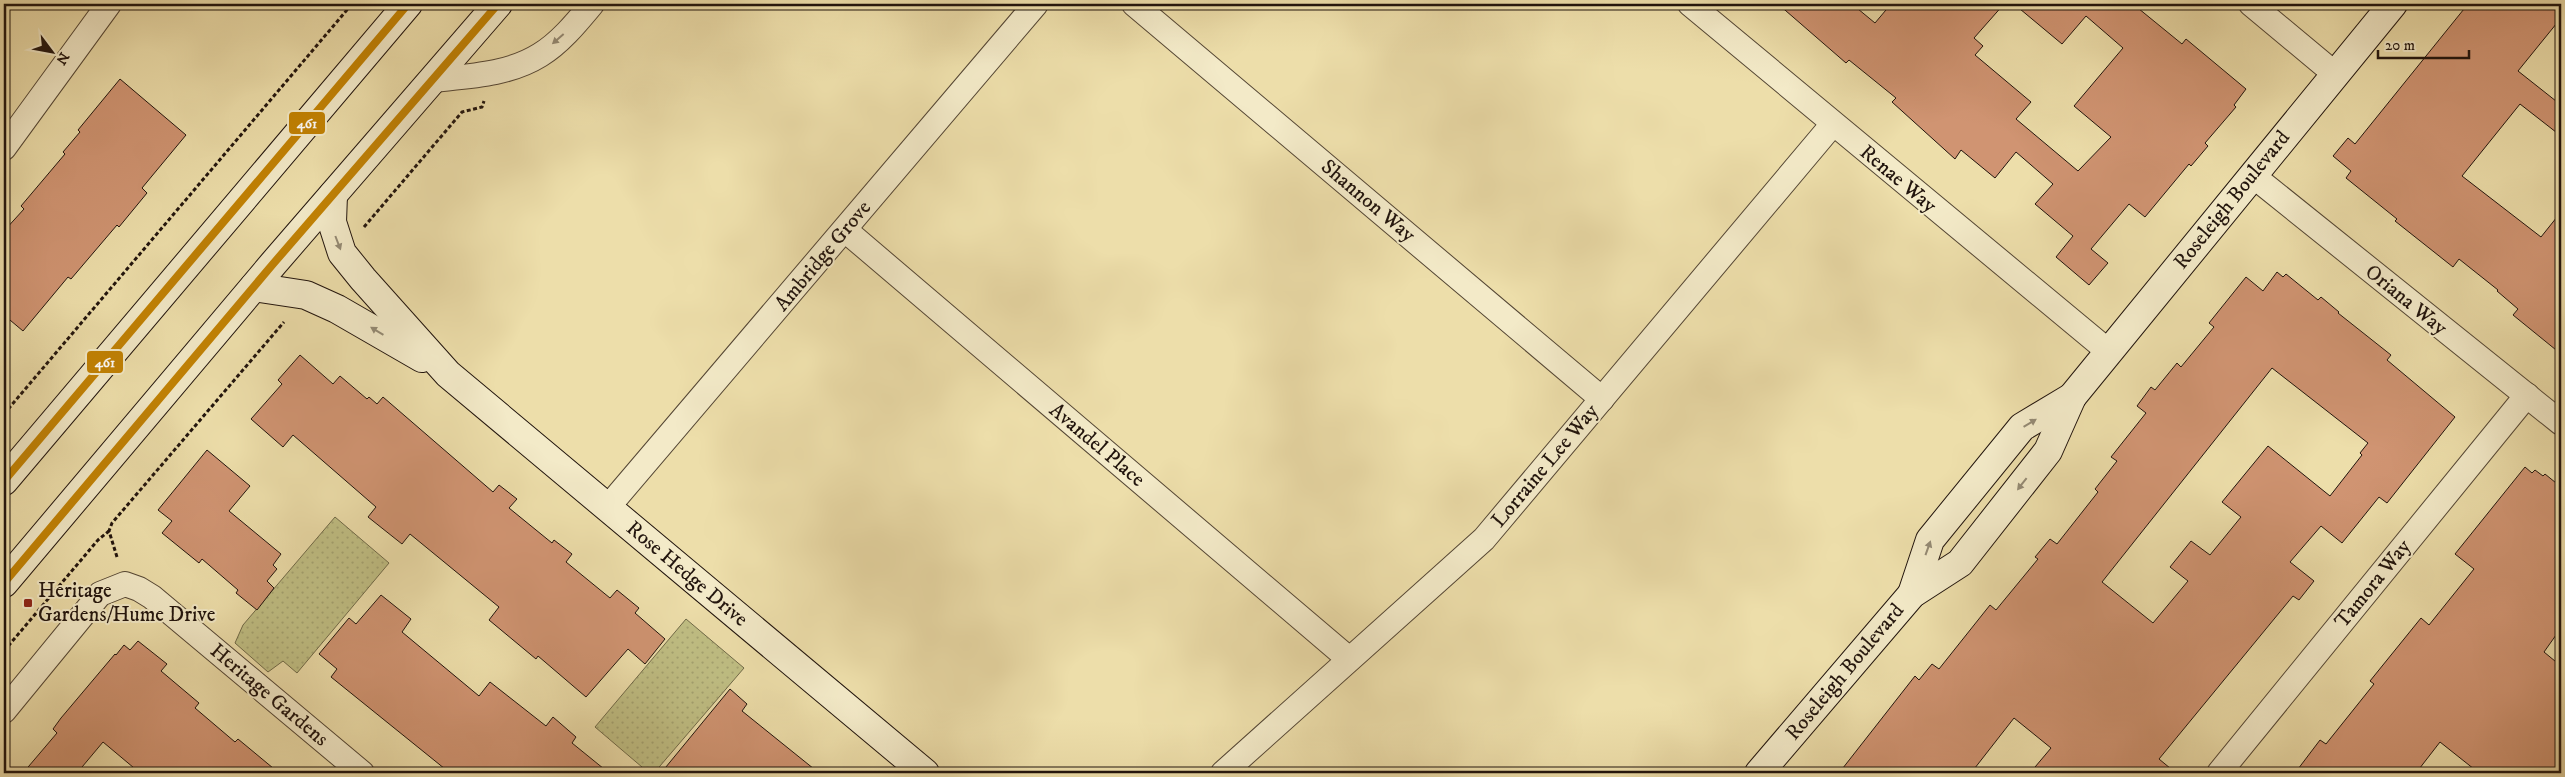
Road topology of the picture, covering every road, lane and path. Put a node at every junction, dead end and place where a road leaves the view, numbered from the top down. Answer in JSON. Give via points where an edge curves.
{"nodes":[{"id":1,"x":109,"y":4,"type":"edge"},
{"id":2,"x":352,"y":4,"type":"edge"},
{"id":3,"x":408,"y":4,"type":"edge"},
{"id":4,"x":498,"y":4,"type":"edge"},
{"id":5,"x":592,"y":4,"type":"edge"},
{"id":6,"x":1036,"y":4,"type":"edge"},
{"id":7,"x":1134,"y":4,"type":"edge"},
{"id":8,"x":1690,"y":4,"type":"edge"},
{"id":9,"x":2251,"y":4,"type":"edge"},
{"id":10,"x":2392,"y":4,"type":"edge"},
{"id":11,"x":2335,"y":74,"type":"junction"},
{"id":12,"x":432,"y":80,"type":"junction"},
{"id":13,"x":1832,"y":124,"type":"junction"},
{"id":14,"x":4,"y":148,"type":"edge"},
{"id":15,"x":2252,"y":175,"type":"junction"},
{"id":16,"x":333,"y":195,"type":"junction"},
{"id":17,"x":844,"y":230,"type":"junction"},
{"id":18,"x":254,"y":287,"type":"junction"},
{"id":19,"x":2108,"y":352,"type":"junction"},
{"id":20,"x":448,"y":374,"type":"junction"},
{"id":21,"x":2527,"y":396,"type":"junction"},
{"id":22,"x":2072,"y":397,"type":"junction"},
{"id":23,"x":1602,"y":399,"type":"junction"},
{"id":24,"x":4,"y":414,"type":"edge"},
{"id":25,"x":2561,"y":423,"type":"edge"},
{"id":26,"x":4,"y":481,"type":"edge"},
{"id":27,"x":608,"y":507,"type":"junction"},
{"id":28,"x":109,"y":531,"type":"dead end"},
{"id":29,"x":4,"y":583,"type":"edge"},
{"id":30,"x":1912,"y":594,"type":"junction"},
{"id":31,"x":4,"y":651,"type":"edge"},
{"id":32,"x":1349,"y":659,"type":"junction"},
{"id":33,"x":4,"y":711,"type":"edge"},
{"id":34,"x":362,"y":773,"type":"edge"},
{"id":35,"x":925,"y":773,"type":"edge"},
{"id":36,"x":1223,"y":773,"type":"edge"},
{"id":37,"x":1759,"y":773,"type":"edge"},
{"id":38,"x":2219,"y":773,"type":"edge"}],
"edges":[{"from":1,"to":14,"type":"street"},
{"from":2,"to":24,"type":"path"},
{"from":3,"to":26,"type":"street"},
{"from":4,"to":12,"type":"street"},
{"from":5,"to":12,"type":"street","one_way":true,"via":[[541,55],[494,73]]},
{"from":6,"to":17,"type":"street","name":"Ambridge Grove"},
{"from":7,"to":23,"type":"street","name":"Shannon Way"},
{"from":8,"to":13,"type":"street","name":"Renae Way"},
{"from":9,"to":11,"type":"street"},
{"from":10,"to":11,"type":"street","name":"Roseleigh Boulevard"},
{"from":11,"to":15,"type":"street","name":"Roseleigh Boulevard"},
{"from":12,"to":16,"type":"street"},
{"from":13,"to":19,"type":"street","name":"Renae Way"},
{"from":13,"to":23,"type":"street","name":"Lorraine Lee Way"},
{"from":15,"to":19,"type":"street","name":"Roseleigh Boulevard"},
{"from":15,"to":21,"type":"street","name":"Oriana Way"},
{"from":16,"to":18,"type":"street"},
{"from":16,"to":20,"type":"street","name":"Rose Hedge Drive","one_way":true,"via":[[332,222],[342,253]]},
{"from":17,"to":27,"type":"street","name":"Ambridge Grove"},
{"from":17,"to":32,"type":"street","name":"Avandel Place"},
{"from":20,"to":18,"type":"street","name":"Rose Hedge Drive","one_way":true,"via":[[314,298]]},
{"from":18,"to":29,"type":"street"},
{"from":19,"to":22,"type":"street","name":"Roseleigh Boulevard"},
{"from":20,"to":27,"type":"street","name":"Rose Hedge Drive"},
{"from":21,"to":25,"type":"street","name":"Oriana Way"},
{"from":21,"to":38,"type":"street","name":"Tamora Way"},
{"from":22,"to":30,"type":"street","name":"Roseleigh Boulevard","one_way":true,"via":[[2048,451],[1960,563]]},
{"from":30,"to":22,"type":"street","name":"Roseleigh Boulevard","one_way":true,"via":[[1930,540],[2016,434],[2022,427]]},
{"from":23,"to":32,"type":"street","name":"Lorraine Lee Way","via":[[1484,539]]},
{"from":27,"to":35,"type":"street","name":"Rose Hedge Drive"},
{"from":28,"to":31,"type":"path"},
{"from":30,"to":37,"type":"street","name":"Roseleigh Boulevard"},
{"from":32,"to":36,"type":"street","name":"Lorraine Lee Way"},
{"from":33,"to":34,"type":"street","name":"Heritage Gardens","via":[[100,594],[125,584],[152,597]]}]}
